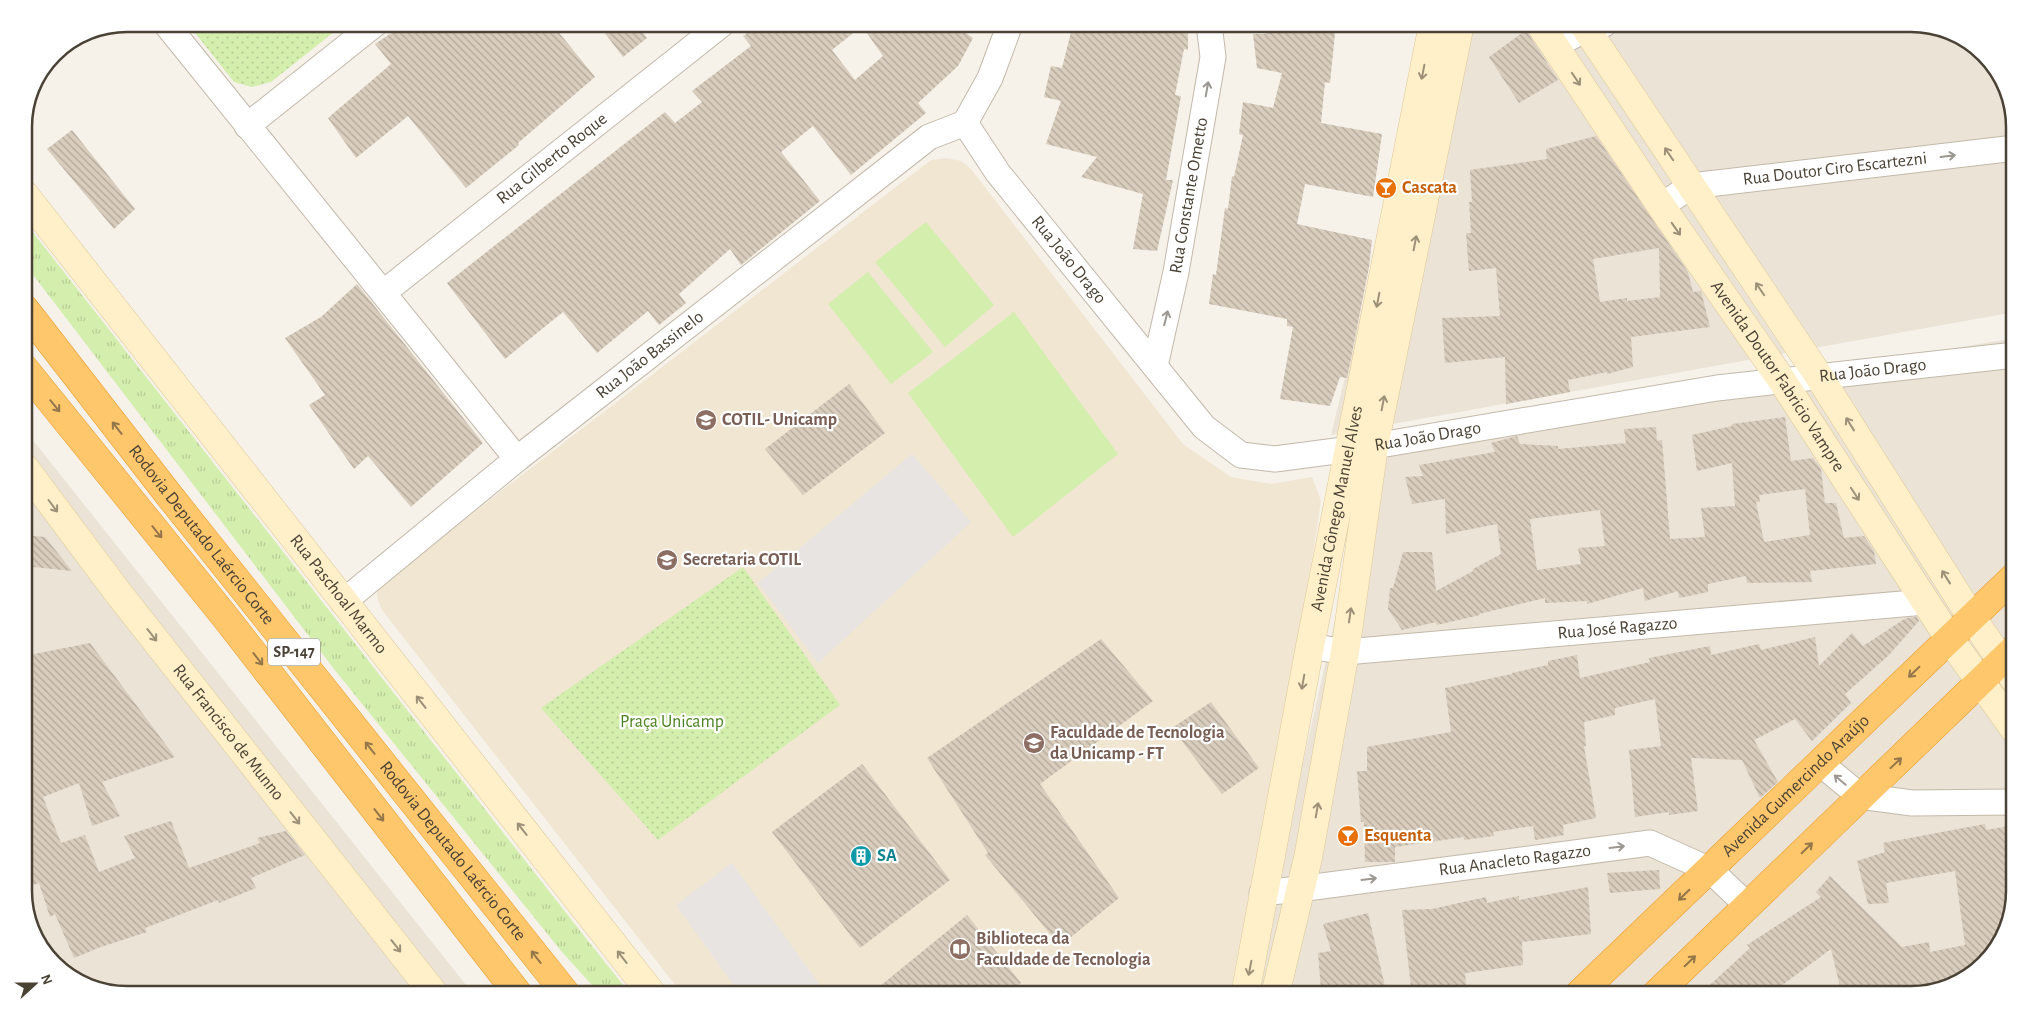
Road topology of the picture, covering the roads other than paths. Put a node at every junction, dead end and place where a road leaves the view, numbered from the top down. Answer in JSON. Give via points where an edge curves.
{"nodes":[{"id":1,"x":1210,"y":32,"type":"edge"},
{"id":2,"x":1432,"y":32,"type":"edge"},
{"id":3,"x":1458,"y":32,"type":"edge"},
{"id":4,"x":1559,"y":32,"type":"edge"},
{"id":5,"x":1595,"y":32,"type":"edge"},
{"id":6,"x":173,"y":33,"type":"edge"},
{"id":7,"x":363,"y":33,"type":"edge"},
{"id":8,"x":711,"y":33,"type":"edge"},
{"id":9,"x":1007,"y":33,"type":"edge"},
{"id":10,"x":1547,"y":35,"type":"edge"},
{"id":11,"x":965,"y":123,"type":"junction"},
{"id":12,"x":247,"y":126,"type":"junction"},
{"id":13,"x":2006,"y":149,"type":"edge"},
{"id":14,"x":1691,"y":186,"type":"junction"},
{"id":15,"x":33,"y":206,"type":"edge"},
{"id":16,"x":1660,"y":206,"type":"junction"},
{"id":17,"x":384,"y":293,"type":"junction"},
{"id":18,"x":33,"y":320,"type":"edge"},
{"id":19,"x":2006,"y":356,"type":"edge"},
{"id":20,"x":1155,"y":366,"type":"junction"},
{"id":21,"x":1820,"y":378,"type":"junction"},
{"id":22,"x":33,"y":379,"type":"edge"},
{"id":23,"x":1783,"y":382,"type":"junction"},
{"id":24,"x":1362,"y":448,"type":"junction"},
{"id":25,"x":517,"y":460,"type":"junction"},
{"id":26,"x":33,"y":479,"type":"edge"},
{"id":27,"x":2006,"y":585,"type":"edge"},
{"id":28,"x":343,"y":602,"type":"junction"},
{"id":29,"x":1925,"y":602,"type":"junction"},
{"id":30,"x":1972,"y":618,"type":"junction"},
{"id":31,"x":1949,"y":638,"type":"junction"},
{"id":32,"x":1310,"y":646,"type":"junction"},
{"id":33,"x":1345,"y":652,"type":"junction"},
{"id":34,"x":2006,"y":657,"type":"edge"},
{"id":35,"x":2006,"y":666,"type":"edge"},
{"id":36,"x":1981,"y":682,"type":"junction"},
{"id":37,"x":2006,"y":717,"type":"edge"},
{"id":38,"x":1820,"y":763,"type":"junction"},
{"id":39,"x":1860,"y":796,"type":"junction"},
{"id":40,"x":2006,"y":802,"type":"edge"},
{"id":41,"x":1710,"y":870,"type":"junction"},
{"id":42,"x":1299,"y":890,"type":"junction"},
{"id":43,"x":1262,"y":893,"type":"junction"},
{"id":44,"x":1748,"y":906,"type":"junction"},
{"id":45,"x":428,"y":986,"type":"edge"},
{"id":46,"x":512,"y":986,"type":"edge"},
{"id":47,"x":559,"y":986,"type":"edge"},
{"id":48,"x":645,"y":986,"type":"edge"},
{"id":49,"x":1246,"y":986,"type":"edge"},
{"id":50,"x":1277,"y":986,"type":"edge"},
{"id":51,"x":1592,"y":986,"type":"edge"},
{"id":52,"x":1664,"y":986,"type":"edge"}],
"edges":[{"from":20,"to":1,"type":"street","name":"Rua Constante Ometto","one_way":true,"via":[[1176,272],[1212,57]]},
{"from":2,"to":24,"type":"street","name":"Avenida Cônego Manuel Alves","one_way":true},
{"from":24,"to":3,"type":"street","name":"Avenida Cônego Manuel Alves","one_way":true},
{"from":4,"to":10,"type":"street"},
{"from":14,"to":5,"type":"street","name":"Avenida Doutor Fabricio Vampre","one_way":true},
{"from":6,"to":12,"type":"street"},
{"from":7,"to":12,"type":"street"},
{"from":8,"to":17,"type":"street","name":"Rua Gilberto Roque"},
{"from":9,"to":11,"type":"street","via":[[990,78]]},
{"from":10,"to":16,"type":"street","name":"Avenida Doutor Fabricio Vampre","one_way":true},
{"from":11,"to":20,"type":"street","name":"Rua João Drago","via":[[998,173]]},
{"from":11,"to":25,"type":"street","name":"Rua João Bassinelo","via":[[928,137]]},
{"from":12,"to":17,"type":"street"},
{"from":14,"to":13,"type":"street","name":"Rua Doutor Ciro Escartezni","one_way":true},
{"from":14,"to":16,"type":"street","name":"Rua Doutor Ciro Escartezni"},
{"from":21,"to":14,"type":"street","name":"Avenida Doutor Fabricio Vampre","one_way":true},
{"from":15,"to":28,"type":"street","name":"Rua Paschoal Marmo"},
{"from":16,"to":23,"type":"street","name":"Avenida Doutor Fabricio Vampre","one_way":true},
{"from":17,"to":25,"type":"street"},
{"from":47,"to":18,"type":"highway","name":"Rodovia Deputado Laércio Corte","number":"SP-147","one_way":true},
{"from":19,"to":21,"type":"street","name":"Rua João Drago"},
{"from":20,"to":24,"type":"street","name":"Rua João Drago","via":[[1204,427],[1241,455],[1275,459]]},
{"from":21,"to":23,"type":"street","name":"Rua João Drago"},
{"from":30,"to":21,"type":"street","name":"Avenida Doutor Fabricio Vampre","one_way":true},
{"from":22,"to":46,"type":"highway","name":"Rodovia Deputado Laércio Corte","number":"SP-147","one_way":true,"via":[[232,626]]},
{"from":23,"to":24,"type":"street","name":"Rua João Drago","via":[[1717,388]]},
{"from":23,"to":29,"type":"street","name":"Avenida Doutor Fabricio Vampre","one_way":true},
{"from":24,"to":32,"type":"street","name":"Avenida Cônego Manuel Alves"},
{"from":33,"to":24,"type":"street","name":"Avenida Cônego Manuel Alves","one_way":true},
{"from":25,"to":28,"type":"street","name":"Rua João Bassinelo"},
{"from":26,"to":45,"type":"street","name":"Rua Francisco de Munno","one_way":true,"via":[[119,594]]},
{"from":27,"to":30,"type":"highway","name":"Avenida Gumercindo Araújo"},
{"from":48,"to":28,"type":"street","name":"Rua Paschoal Marmo","one_way":true},
{"from":29,"to":31,"type":"street","name":"Avenida Doutor Fabricio Vampre"},
{"from":29,"to":33,"type":"street","name":"Rua José Ragazzo"},
{"from":30,"to":31,"type":"highway","name":"Avenida Gumercindo Araújo"},
{"from":30,"to":34,"type":"street","name":"Avenida Doutor Fabricio Vampre"},
{"from":31,"to":36,"type":"street","name":"Avenida Doutor Fabricio Vampre"},
{"from":31,"to":38,"type":"highway","name":"Avenida Gumercindo Araújo","one_way":true},
{"from":32,"to":33,"type":"street","name":"Rua José Ragazzo"},
{"from":32,"to":43,"type":"street","name":"Avenida Cônego Manuel Alves","one_way":true},
{"from":42,"to":33,"type":"street","name":"Avenida Cônego Manuel Alves","one_way":true,"via":[[1308,858]]},
{"from":35,"to":36,"type":"highway"},
{"from":36,"to":37,"type":"street","name":"Avenida Doutor Fabricio Vampre"},
{"from":39,"to":36,"type":"highway","one_way":true},
{"from":39,"to":38,"type":"street","one_way":true},
{"from":38,"to":41,"type":"highway","name":"Avenida Gumercindo Araújo"},
{"from":39,"to":40,"type":"street","via":[[1912,803]]},
{"from":44,"to":39,"type":"highway","one_way":true},
{"from":42,"to":41,"type":"street","name":"Rua Anacleto Ragazzo","one_way":true,"via":[[1650,843]]},
{"from":41,"to":44,"type":"street","name":"Rua Anacleto Ragazzo"},
{"from":41,"to":51,"type":"highway","name":"Avenida Gumercindo Araújo","one_way":true},
{"from":42,"to":43,"type":"street","name":"Rua Anacleto Ragazzo"},
{"from":42,"to":50,"type":"street","name":"Avenida Cônego Manuel Alves"},
{"from":43,"to":49,"type":"street","name":"Avenida Cônego Manuel Alves","one_way":true},
{"from":52,"to":44,"type":"highway","one_way":true}]}
